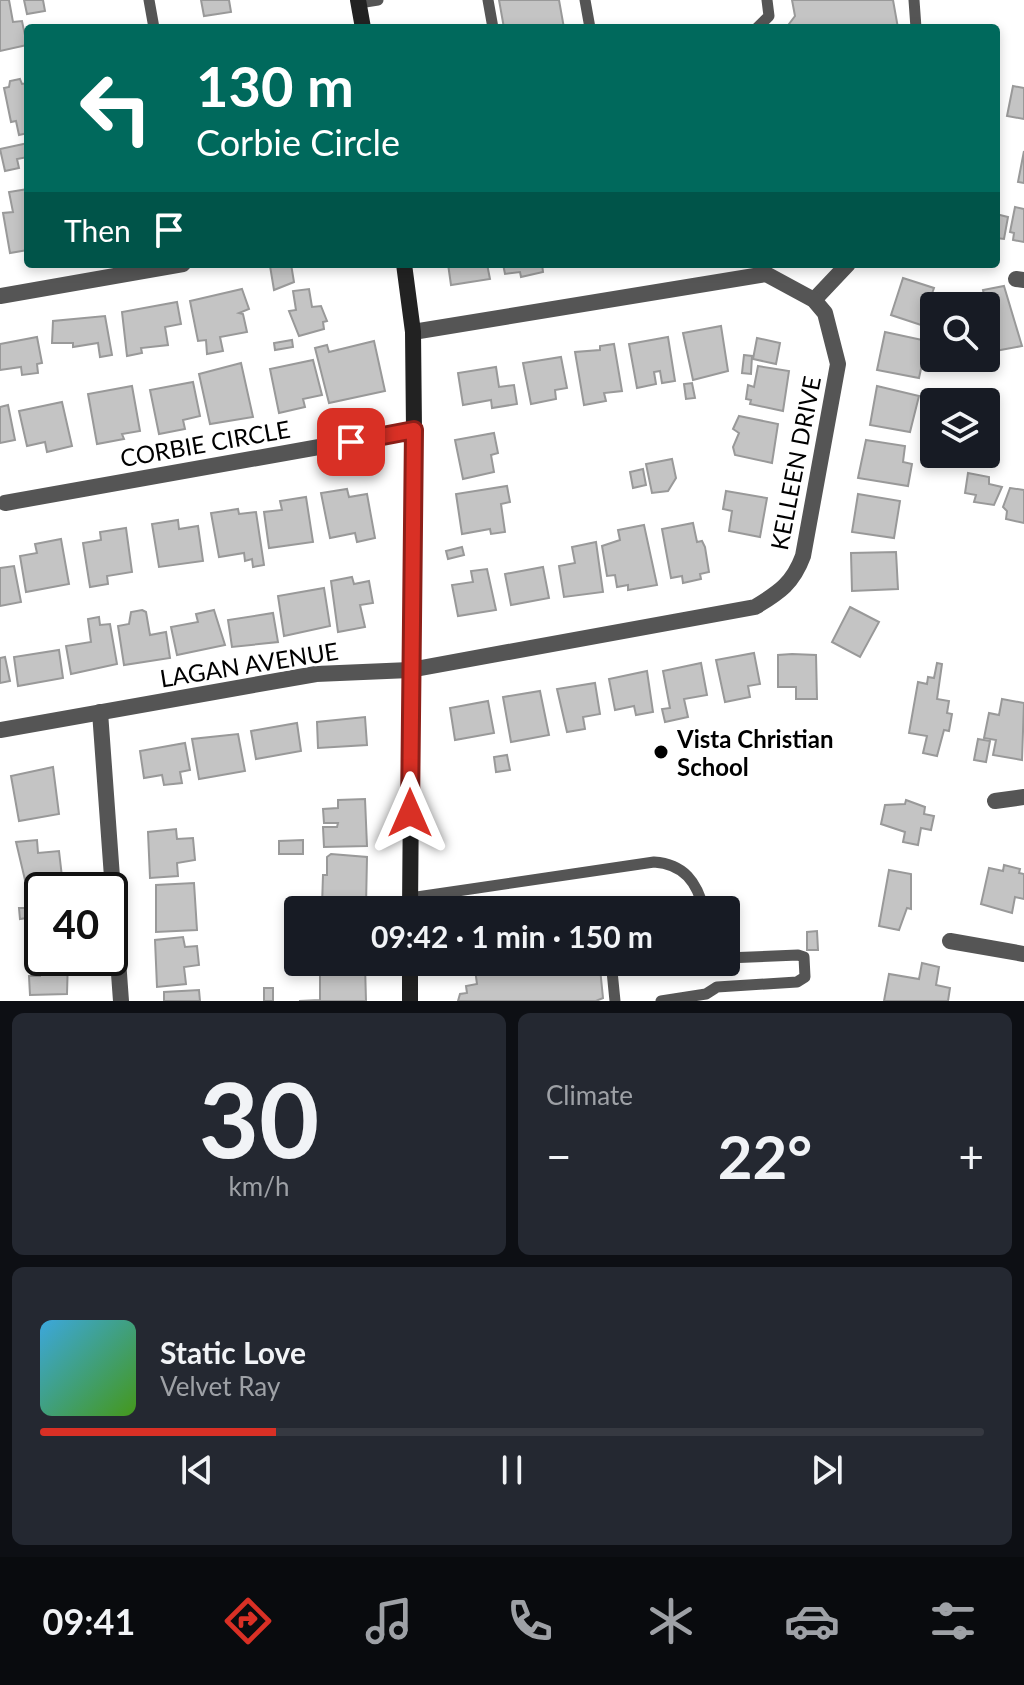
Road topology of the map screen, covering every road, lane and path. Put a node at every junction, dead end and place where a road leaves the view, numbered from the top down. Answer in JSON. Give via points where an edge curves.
{"nodes":[{"id":1,"x":149,"y":0,"type":"edge"},
{"id":2,"x":378,"y":0,"type":"edge"},
{"id":3,"x":488,"y":0,"type":"edge"},
{"id":4,"x":585,"y":0,"type":"edge"},
{"id":5,"x":767,"y":0,"type":"edge"},
{"id":6,"x":914,"y":0,"type":"edge"},
{"id":7,"x":358,"y":2,"type":"edge"},
{"id":8,"x":153,"y":24,"type":"edge"},
{"id":9,"x":362,"y":24,"type":"edge"},
{"id":10,"x":492,"y":24,"type":"edge"},
{"id":11,"x":589,"y":24,"type":"edge"},
{"id":12,"x":761,"y":24,"type":"edge"},
{"id":13,"x":916,"y":24,"type":"edge"},
{"id":14,"x":160,"y":268,"type":"edge"},
{"id":15,"x":405,"y":268,"type":"edge"},
{"id":16,"x":844,"y":268,"type":"edge"},
{"id":17,"x":0,"y":296,"type":"edge"},
{"id":18,"x":814,"y":300,"type":"junction"},
{"id":19,"x":413,"y":332,"type":"junction"},
{"id":20,"x":414,"y":430,"type":"junction"},
{"id":21,"x":5,"y":503,"type":"dead end"},
{"id":22,"x":785,"y":589,"type":"joint"},
{"id":23,"x":410,"y":670,"type":"junction"},
{"id":24,"x":100,"y":712,"type":"junction"},
{"id":25,"x":0,"y":730,"type":"edge"},
{"id":26,"x":1024,"y":797,"type":"edge"},
{"id":27,"x":995,"y":801,"type":"dead end"},
{"id":28,"x":410,"y":896,"type":"edge"},
{"id":29,"x":456,"y":896,"type":"edge"},
{"id":30,"x":698,"y":896,"type":"edge"},
{"id":31,"x":950,"y":941,"type":"dead end"},
{"id":32,"x":1024,"y":954,"type":"edge"},
{"id":33,"x":740,"y":957,"type":"edge"},
{"id":34,"x":410,"y":976,"type":"edge"},
{"id":35,"x":612,"y":976,"type":"edge"},
{"id":36,"x":121,"y":1001,"type":"edge"},
{"id":37,"x":410,"y":1001,"type":"edge"},
{"id":38,"x":615,"y":1001,"type":"edge"},
{"id":39,"x":661,"y":1001,"type":"edge"}],
"edges":[{"from":1,"to":8,"type":"lane"},
{"from":2,"to":7,"type":"lane"},
{"from":3,"to":10,"type":"lane"},
{"from":4,"to":11,"type":"lane"},
{"from":5,"to":12,"type":"lane","via":[[769,16]]},
{"from":6,"to":13,"type":"lane"},
{"from":7,"to":9,"type":"street"},
{"from":14,"to":17,"type":"street"},
{"from":15,"to":19,"type":"street"},
{"from":16,"to":18,"type":"street"},
{"from":18,"to":19,"type":"street","via":[[766,274]]},
{"from":18,"to":22,"type":"street","name":"KELLEEN DRIVE","via":[[825,313],[838,364],[803,556]]},
{"from":19,"to":20,"type":"street"},
{"from":20,"to":21,"type":"street","name":"CORBIE CIRCLE"},
{"from":20,"to":23,"type":"street"},
{"from":22,"to":23,"type":"street","name":"LAGAN AVENUE","via":[[755,607]]},
{"from":23,"to":24,"type":"street","name":"LAGAN AVENUE","via":[[316,674]]},
{"from":23,"to":28,"type":"street"},
{"from":24,"to":25,"type":"street","name":"LAGAN AVENUE"},
{"from":24,"to":36,"type":"street"},
{"from":26,"to":27,"type":"street"},
{"from":29,"to":30,"type":"lane","via":[[654,862],[670,863],[691,878]]},
{"from":31,"to":32,"type":"street"},
{"from":33,"to":39,"type":"lane","via":[[798,955],[804,957],[805,977],[797,982],[717,987],[706,994]]},
{"from":34,"to":37,"type":"street"},
{"from":35,"to":38,"type":"lane"}]}
